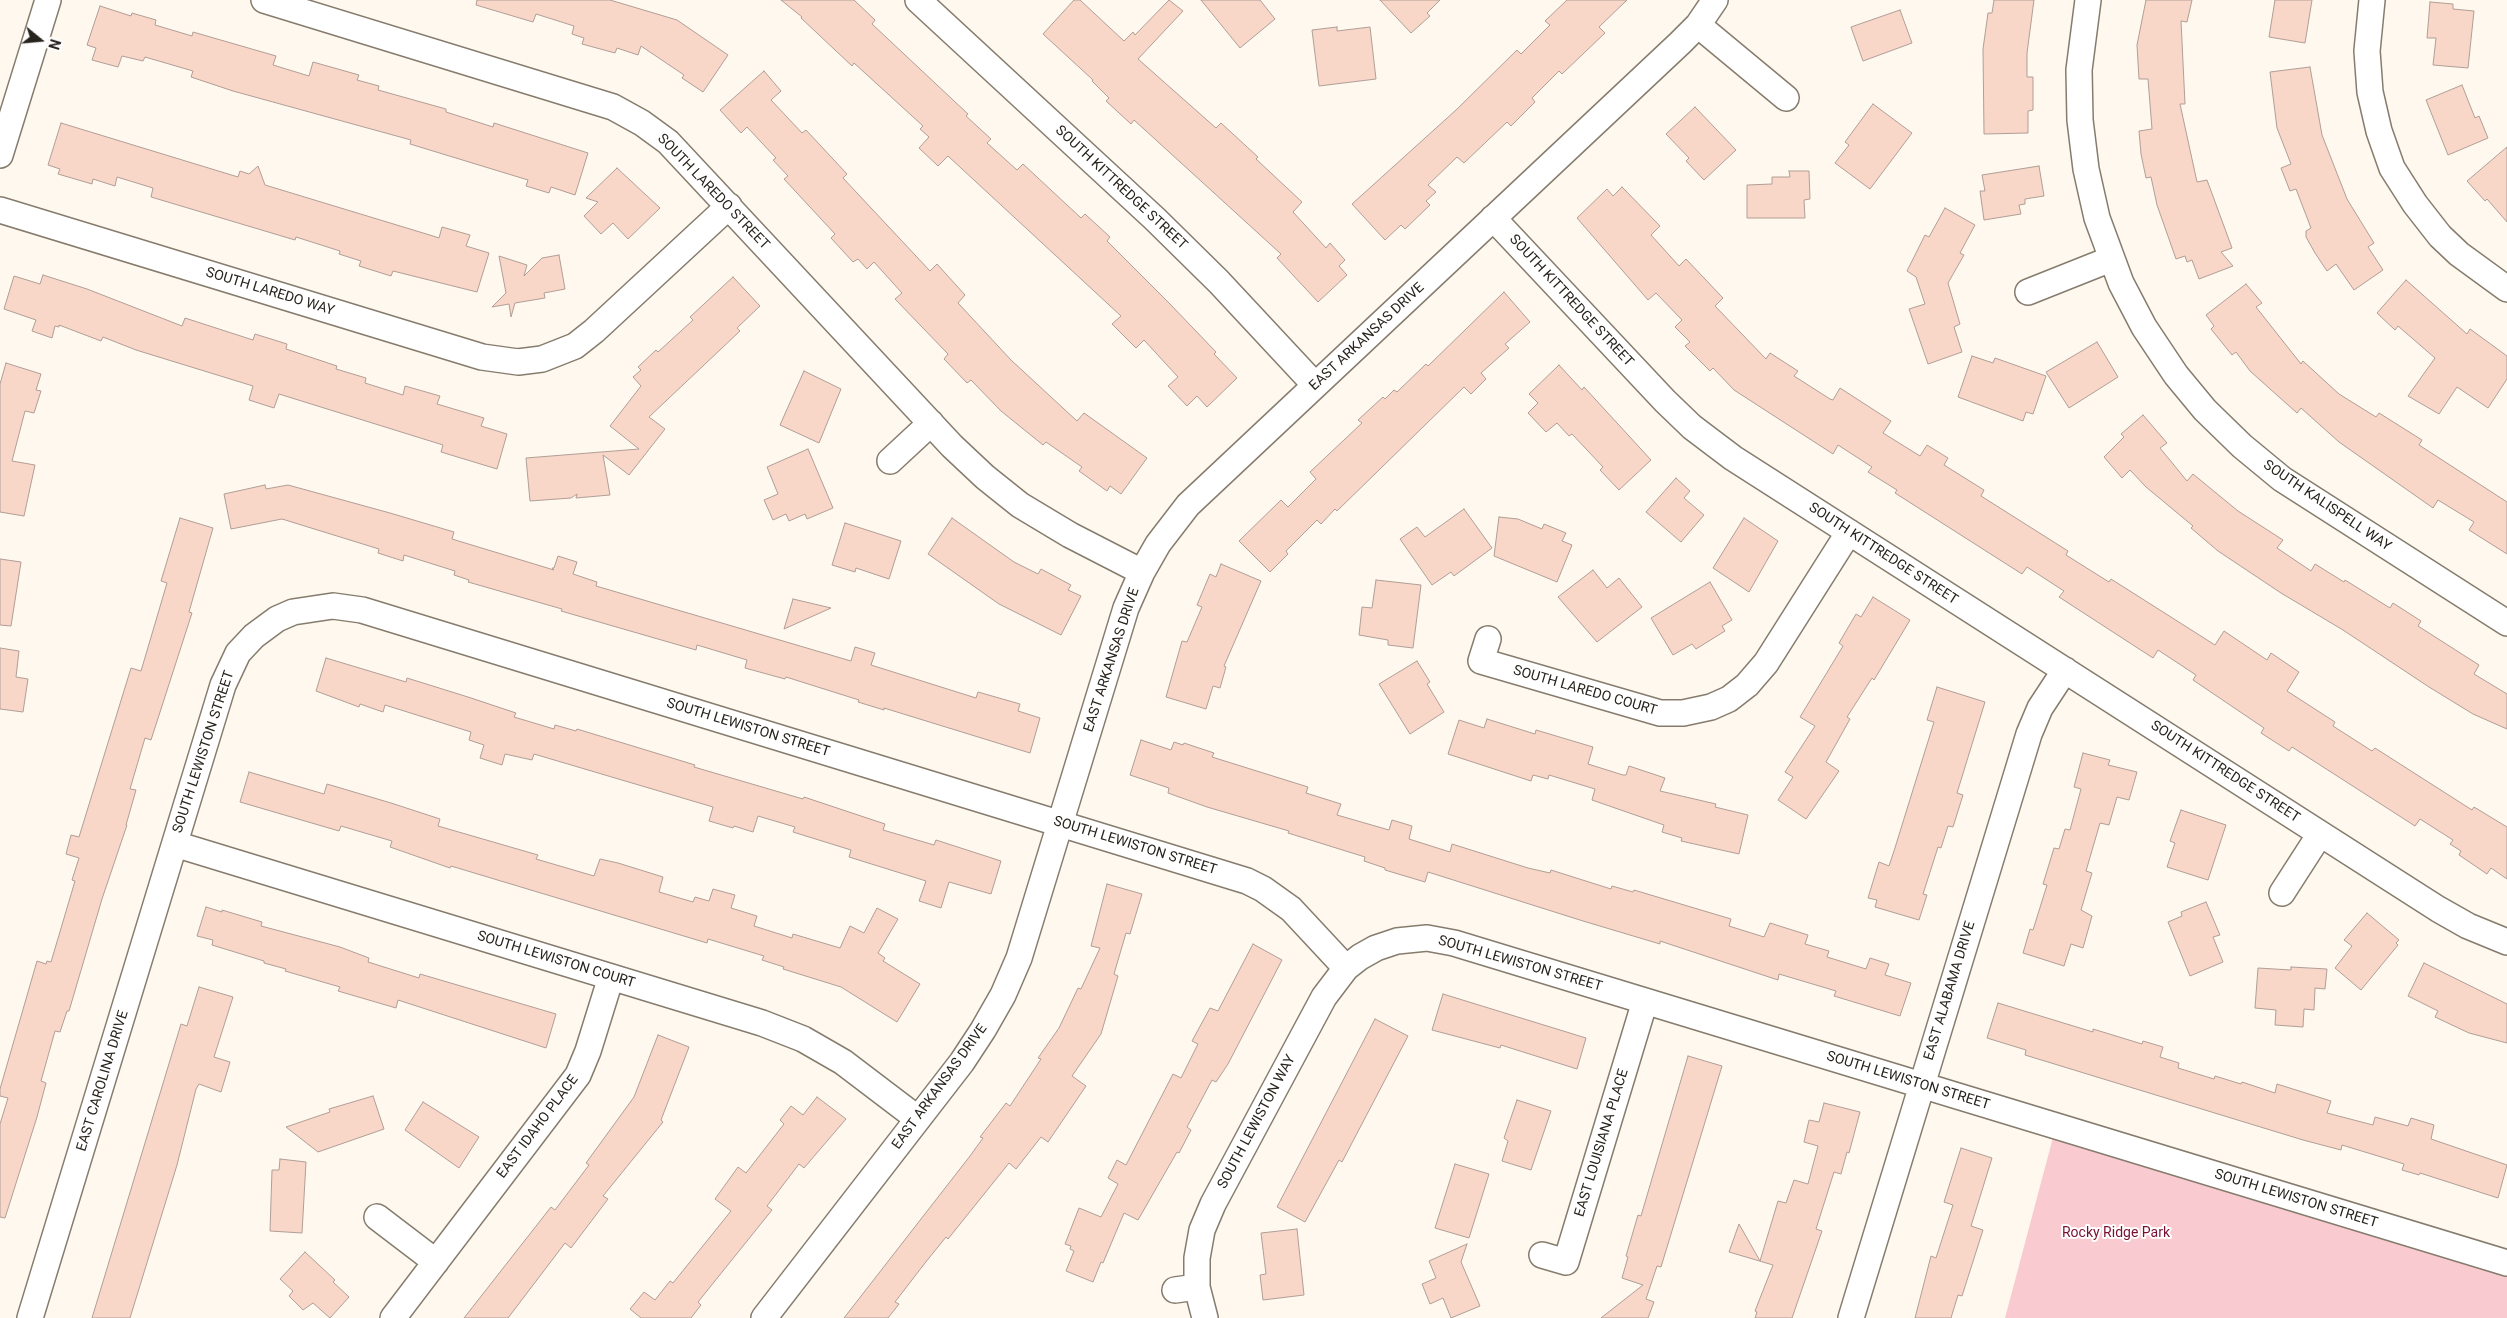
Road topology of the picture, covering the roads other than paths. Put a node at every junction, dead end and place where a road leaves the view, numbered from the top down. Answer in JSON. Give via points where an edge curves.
{"nodes":[{"id":1,"x":48,"y":0,"type":"edge"},
{"id":2,"x":264,"y":0,"type":"edge"},
{"id":3,"x":918,"y":0,"type":"edge"},
{"id":4,"x":1715,"y":0,"type":"edge"},
{"id":5,"x":2088,"y":0,"type":"edge"},
{"id":6,"x":2372,"y":0,"type":"edge"},
{"id":7,"x":1698,"y":25,"type":"junction"},
{"id":8,"x":1786,"y":98,"type":"dead end"},
{"id":9,"x":0,"y":155,"type":"edge"},
{"id":10,"x":729,"y":206,"type":"junction"},
{"id":11,"x":0,"y":210,"type":"edge"},
{"id":12,"x":1494,"y":218,"type":"junction"},
{"id":13,"x":2111,"y":259,"type":"junction"},
{"id":14,"x":2507,"y":289,"type":"edge"},
{"id":15,"x":2028,"y":292,"type":"dead end"},
{"id":16,"x":1315,"y":385,"type":"junction"},
{"id":17,"x":931,"y":423,"type":"junction"},
{"id":18,"x":890,"y":461,"type":"dead end"},
{"id":19,"x":1849,"y":532,"type":"junction"},
{"id":20,"x":1142,"y":572,"type":"junction"},
{"id":21,"x":2507,"y":623,"type":"edge"},
{"id":22,"x":1488,"y":639,"type":"dead end"},
{"id":23,"x":2065,"y":670,"type":"junction"},
{"id":24,"x":1060,"y":823,"type":"junction"},
{"id":25,"x":2320,"y":834,"type":"junction"},
{"id":26,"x":174,"y":844,"type":"junction"},
{"id":27,"x":2282,"y":893,"type":"dead end"},
{"id":28,"x":2507,"y":942,"type":"edge"},
{"id":29,"x":1346,"y":968,"type":"junction"},
{"id":30,"x":610,"y":976,"type":"junction"},
{"id":31,"x":1645,"y":1001,"type":"junction"},
{"id":32,"x":1922,"y":1085,"type":"junction"},
{"id":33,"x":918,"y":1119,"type":"junction"},
{"id":34,"x":378,"y":1217,"type":"dead end"},
{"id":35,"x":1542,"y":1254,"type":"dead end"},
{"id":36,"x":436,"y":1262,"type":"junction"},
{"id":37,"x":2507,"y":1263,"type":"edge"},
{"id":38,"x":30,"y":1318,"type":"edge"},
{"id":39,"x":392,"y":1318,"type":"edge"},
{"id":40,"x":764,"y":1318,"type":"edge"},
{"id":41,"x":1205,"y":1318,"type":"edge"},
{"id":42,"x":1851,"y":1318,"type":"edge"}],
"edges":[{"from":1,"to":9,"type":"street"},
{"from":2,"to":10,"type":"street","name":"SOUTH LAREDO STREET","via":[[613,108],[668,142]]},
{"from":3,"to":16,"type":"street","name":"SOUTH KITTREDGE STREET","via":[[1156,219]]},
{"from":4,"to":7,"type":"street","name":"EAST ARKANSAS DRIVE"},
{"from":5,"to":13,"type":"street","name":"SOUTH KALISPELL WAY","via":[[2079,70],[2080,120],[2086,170]]},
{"from":6,"to":14,"type":"street","via":[[2367,51],[2370,92],[2392,168],[2414,204],[2440,236]]},
{"from":7,"to":8,"type":"street"},
{"from":7,"to":12,"type":"street","name":"EAST ARKANSAS DRIVE"},
{"from":10,"to":11,"type":"street","name":"SOUTH LAREDO WAY","via":[[594,331],[544,370],[482,357]]},
{"from":10,"to":17,"type":"street","name":"SOUTH LAREDO STREET"},
{"from":12,"to":16,"type":"street","name":"EAST ARKANSAS DRIVE"},
{"from":12,"to":19,"type":"street","name":"SOUTH KITTREDGE STREET","via":[[1692,427],[1733,458]]},
{"from":13,"to":15,"type":"street"},
{"from":13,"to":21,"type":"street","name":"SOUTH KALISPELL WAY","via":[[2144,327],[2176,375],[2205,410],[2242,446],[2282,479]]},
{"from":16,"to":20,"type":"street","name":"EAST ARKANSAS DRIVE","via":[[1188,505],[1158,544]]},
{"from":17,"to":18,"type":"street"},
{"from":17,"to":20,"type":"street","name":"SOUTH LAREDO STREET","via":[[985,477],[1020,505]]},
{"from":19,"to":22,"type":"street","name":"SOUTH LAREDO COURT","via":[[1766,663],[1747,685],[1728,699],[1715,717],[1660,713],[1481,660]]},
{"from":19,"to":23,"type":"street","name":"SOUTH KITTREDGE STREET"},
{"from":20,"to":24,"type":"street","name":"EAST ARKANSAS DRIVE","via":[[1126,608]]},
{"from":23,"to":25,"type":"street","name":"SOUTH KITTREDGE STREET"},
{"from":23,"to":32,"type":"street","name":"EAST ALABAMA DRIVE","via":[[2040,708],[2029,734]]},
{"from":24,"to":26,"type":"street","name":"SOUTH LEWISTON STREET","via":[[362,610],[333,606],[273,611],[238,653],[230,668]]},
{"from":24,"to":29,"type":"street","name":"SOUTH LEWISTON STREET","via":[[1263,888],[1291,909]]},
{"from":24,"to":33,"type":"street","name":"EAST ARKANSAS DRIVE","via":[[1019,958],[1003,995],[984,1030]]},
{"from":25,"to":27,"type":"street"},
{"from":25,"to":28,"type":"street","name":"SOUTH KITTREDGE STREET","via":[[2438,909]]},
{"from":26,"to":30,"type":"street","name":"SOUTH LEWISTON COURT"},
{"from":26,"to":38,"type":"street","name":"EAST CAROLINA DRIVE"},
{"from":29,"to":31,"type":"street","name":"SOUTH LEWISTON STREET","via":[[1376,948],[1398,941],[1427,938],[1454,943]]},
{"from":29,"to":41,"type":"street","name":"SOUTH LEWISTON WAY","via":[[1324,997],[1202,1230],[1197,1258],[1186,1288]]},
{"from":30,"to":33,"type":"street","name":"SOUTH LEWISTON COURT","via":[[803,1039],[843,1062]]},
{"from":30,"to":36,"type":"street","name":"EAST IDAHO PLACE","via":[[578,1074]]},
{"from":31,"to":32,"type":"street","name":"SOUTH LEWISTON STREET"},
{"from":31,"to":35,"type":"street","name":"EAST LOUISIANA PLACE","via":[[1566,1262]]},
{"from":32,"to":37,"type":"street","name":"SOUTH LEWISTON STREET"},
{"from":32,"to":42,"type":"street","name":"EAST ALABAMA DRIVE"},
{"from":33,"to":40,"type":"street","name":"EAST ARKANSAS DRIVE"},
{"from":34,"to":36,"type":"street"},
{"from":36,"to":39,"type":"street","name":"EAST IDAHO PLACE"}]}
